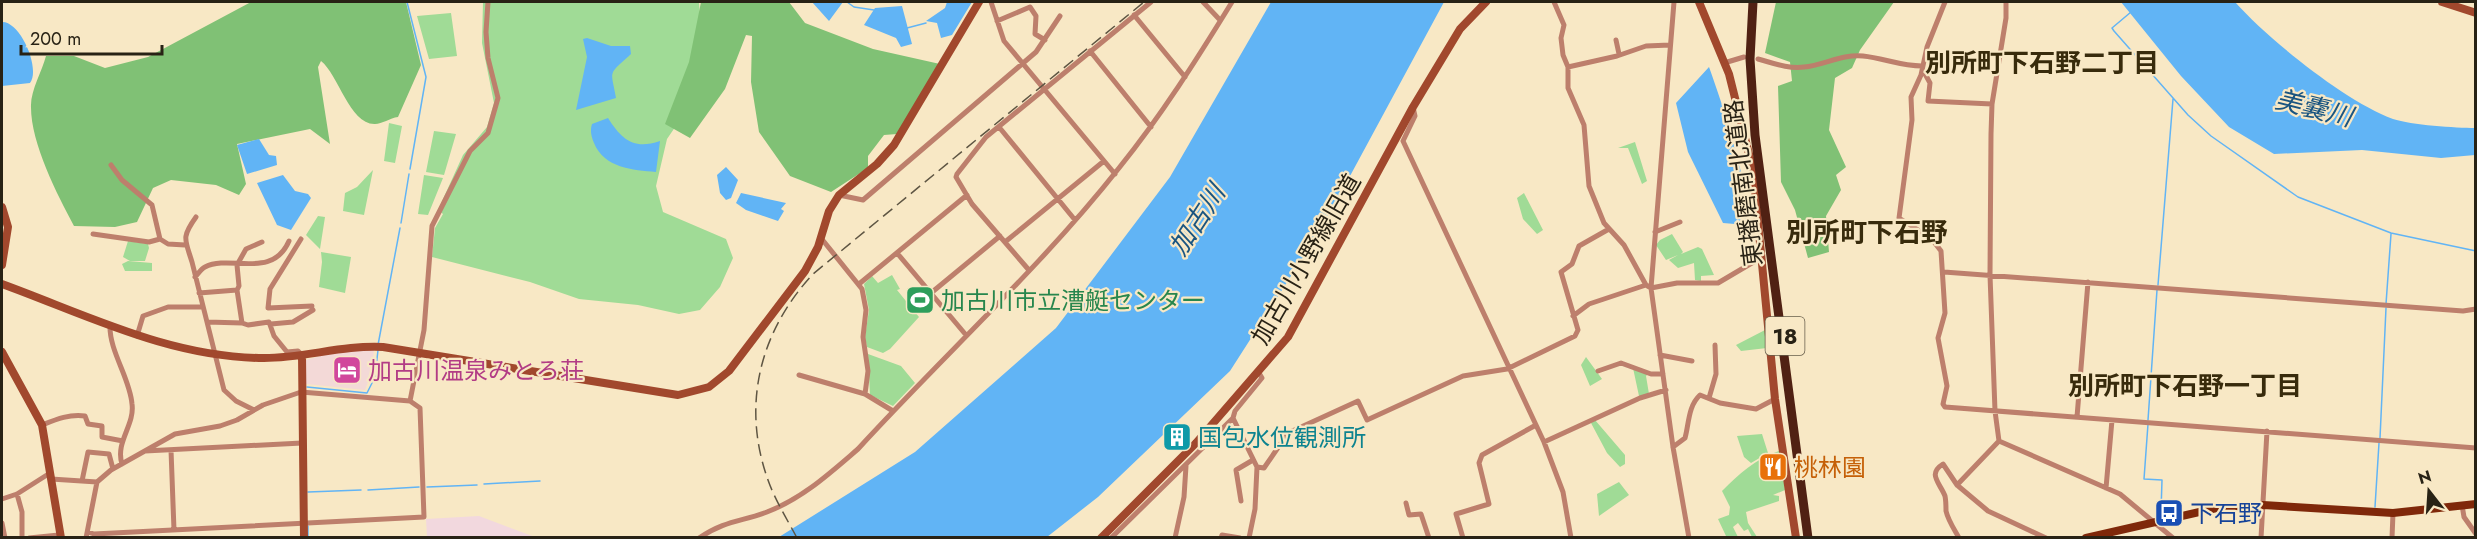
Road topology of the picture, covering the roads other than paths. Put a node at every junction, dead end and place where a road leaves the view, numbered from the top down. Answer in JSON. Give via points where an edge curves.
{"nodes":[{"id":1,"x":488,"y":2,"type":"edge"},
{"id":2,"x":979,"y":2,"type":"edge"},
{"id":3,"x":991,"y":2,"type":"edge"},
{"id":4,"x":1150,"y":2,"type":"edge"},
{"id":5,"x":1203,"y":2,"type":"edge"},
{"id":6,"x":1232,"y":2,"type":"edge"},
{"id":7,"x":1486,"y":2,"type":"edge"},
{"id":8,"x":1554,"y":2,"type":"edge"},
{"id":9,"x":1674,"y":2,"type":"edge"},
{"id":10,"x":1699,"y":2,"type":"edge"},
{"id":11,"x":1756,"y":2,"type":"edge"},
{"id":12,"x":1945,"y":2,"type":"edge"},
{"id":13,"x":2006,"y":2,"type":"edge"},
{"id":14,"x":2442,"y":2,"type":"edge"},
{"id":15,"x":2475,"y":13,"type":"edge"},
{"id":16,"x":1134,"y":15,"type":"junction"},
{"id":17,"x":1060,"y":16,"type":"dead end"},
{"id":18,"x":1220,"y":20,"type":"junction"},
{"id":19,"x":998,"y":21,"type":"junction"},
{"id":20,"x":1045,"y":40,"type":"junction"},
{"id":21,"x":1616,"y":40,"type":"dead end"},
{"id":22,"x":1670,"y":45,"type":"junction"},
{"id":23,"x":1090,"y":51,"type":"junction"},
{"id":24,"x":1619,"y":54,"type":"junction"},
{"id":25,"x":1744,"y":57,"type":"dead end"},
{"id":26,"x":1758,"y":59,"type":"dead end"},
{"id":27,"x":1724,"y":63,"type":"junction"},
{"id":28,"x":1023,"y":64,"type":"junction"},
{"id":29,"x":1922,"y":66,"type":"junction"},
{"id":30,"x":1568,"y":67,"type":"junction"},
{"id":31,"x":1185,"y":77,"type":"junction"},
{"id":32,"x":1044,"y":88,"type":"junction"},
{"id":33,"x":1992,"y":104,"type":"junction"},
{"id":34,"x":1413,"y":107,"type":"junction"},
{"id":35,"x":999,"y":127,"type":"junction"},
{"id":36,"x":1151,"y":127,"type":"junction"},
{"id":37,"x":1104,"y":160,"type":"junction"},
{"id":38,"x":111,"y":165,"type":"dead end"},
{"id":39,"x":1115,"y":174,"type":"junction"},
{"id":40,"x":839,"y":195,"type":"junction"},
{"id":41,"x":968,"y":195,"type":"junction"},
{"id":42,"x":1058,"y":198,"type":"junction"},
{"id":43,"x":2,"y":207,"type":"edge"},
{"id":44,"x":196,"y":217,"type":"dead end"},
{"id":45,"x":1075,"y":220,"type":"junction"},
{"id":46,"x":1680,"y":222,"type":"dead end"},
{"id":47,"x":1609,"y":229,"type":"junction"},
{"id":48,"x":1655,"y":232,"type":"junction"},
{"id":49,"x":93,"y":234,"type":"dead end"},
{"id":50,"x":1000,"y":236,"type":"junction"},
{"id":51,"x":821,"y":238,"type":"junction"},
{"id":52,"x":160,"y":239,"type":"junction"},
{"id":53,"x":301,"y":239,"type":"dead end"},
{"id":54,"x":289,"y":241,"type":"dead end"},
{"id":55,"x":262,"y":242,"type":"dead end"},
{"id":56,"x":1005,"y":242,"type":"junction"},
{"id":57,"x":185,"y":245,"type":"junction"},
{"id":58,"x":897,"y":253,"type":"junction"},
{"id":59,"x":1762,"y":257,"type":"junction"},
{"id":60,"x":2,"y":265,"type":"edge"},
{"id":61,"x":237,"y":265,"type":"junction"},
{"id":62,"x":1028,"y":269,"type":"junction"},
{"id":63,"x":1944,"y":272,"type":"junction"},
{"id":64,"x":1990,"y":275,"type":"junction"},
{"id":65,"x":195,"y":277,"type":"junction"},
{"id":66,"x":2088,"y":282,"type":"junction"},
{"id":67,"x":2,"y":284,"type":"edge"},
{"id":68,"x":860,"y":284,"type":"junction"},
{"id":69,"x":1649,"y":286,"type":"junction"},
{"id":70,"x":237,"y":290,"type":"junction"},
{"id":71,"x":199,"y":293,"type":"junction"},
{"id":72,"x":931,"y":293,"type":"junction"},
{"id":73,"x":202,"y":307,"type":"junction"},
{"id":74,"x":268,"y":308,"type":"junction"},
{"id":75,"x":2475,"y":309,"type":"edge"},
{"id":76,"x":1573,"y":315,"type":"junction"},
{"id":77,"x":207,"y":322,"type":"junction"},
{"id":78,"x":242,"y":323,"type":"junction"},
{"id":79,"x":270,"y":323,"type":"junction"},
{"id":80,"x":111,"y":325,"type":"junction"},
{"id":81,"x":966,"y":335,"type":"junction"},
{"id":82,"x":138,"y":336,"type":"junction"},
{"id":83,"x":1715,"y":345,"type":"dead end"},
{"id":84,"x":2,"y":352,"type":"edge"},
{"id":85,"x":419,"y":354,"type":"junction"},
{"id":86,"x":215,"y":355,"type":"junction"},
{"id":87,"x":302,"y":355,"type":"junction"},
{"id":88,"x":1660,"y":356,"type":"junction"},
{"id":89,"x":1692,"y":361,"type":"dead end"},
{"id":90,"x":1510,"y":368,"type":"junction"},
{"id":91,"x":1598,"y":371,"type":"dead end"},
{"id":92,"x":1259,"y":373,"type":"junction"},
{"id":93,"x":1663,"y":374,"type":"junction"},
{"id":94,"x":799,"y":375,"type":"dead end"},
{"id":95,"x":1666,"y":390,"type":"junction"},
{"id":96,"x":301,"y":392,"type":"junction"},
{"id":97,"x":866,"y":394,"type":"junction"},
{"id":98,"x":1709,"y":398,"type":"junction"},
{"id":99,"x":1775,"y":399,"type":"junction"},
{"id":100,"x":410,"y":401,"type":"junction"},
{"id":101,"x":254,"y":410,"type":"junction"},
{"id":102,"x":893,"y":411,"type":"junction"},
{"id":103,"x":1995,"y":411,"type":"junction"},
{"id":104,"x":2077,"y":417,"type":"junction"},
{"id":105,"x":1233,"y":418,"type":"junction"},
{"id":106,"x":2112,"y":420,"type":"junction"},
{"id":107,"x":42,"y":425,"type":"junction"},
{"id":108,"x":1536,"y":425,"type":"junction"},
{"id":109,"x":2267,"y":431,"type":"junction"},
{"id":110,"x":123,"y":441,"type":"junction"},
{"id":111,"x":1999,"y":441,"type":"junction"},
{"id":112,"x":1545,"y":442,"type":"junction"},
{"id":113,"x":302,"y":443,"type":"junction"},
{"id":114,"x":1673,"y":447,"type":"junction"},
{"id":115,"x":2475,"y":448,"type":"edge"},
{"id":116,"x":171,"y":450,"type":"junction"},
{"id":117,"x":143,"y":451,"type":"junction"},
{"id":118,"x":1253,"y":460,"type":"junction"},
{"id":119,"x":122,"y":464,"type":"junction"},
{"id":120,"x":1186,"y":466,"type":"junction"},
{"id":121,"x":1257,"y":468,"type":"junction"},
{"id":122,"x":113,"y":469,"type":"junction"},
{"id":123,"x":50,"y":476,"type":"junction"},
{"id":124,"x":82,"y":481,"type":"junction"},
{"id":125,"x":97,"y":482,"type":"junction"},
{"id":126,"x":1957,"y":485,"type":"junction"},
{"id":127,"x":2106,"y":488,"type":"junction"},
{"id":128,"x":17,"y":494,"type":"junction"},
{"id":129,"x":2,"y":499,"type":"edge"},
{"id":130,"x":1241,"y":501,"type":"dead end"},
{"id":131,"x":1406,"y":503,"type":"dead end"},
{"id":132,"x":2475,"y":504,"type":"edge"},
{"id":133,"x":2264,"y":505,"type":"junction"},
{"id":134,"x":2462,"y":505,"type":"junction"},
{"id":135,"x":2393,"y":513,"type":"junction"},
{"id":136,"x":2155,"y":521,"type":"junction"},
{"id":137,"x":2,"y":523,"type":"edge"},
{"id":138,"x":304,"y":524,"type":"junction"},
{"id":139,"x":174,"y":530,"type":"junction"},
{"id":140,"x":2475,"y":534,"type":"edge"},
{"id":141,"x":87,"y":535,"type":"edge"},
{"id":142,"x":60,"y":536,"type":"edge"},
{"id":143,"x":5,"y":537,"type":"edge"},
{"id":144,"x":22,"y":537,"type":"edge"},
{"id":145,"x":29,"y":537,"type":"edge"},
{"id":146,"x":304,"y":537,"type":"edge"},
{"id":147,"x":699,"y":537,"type":"edge"},
{"id":148,"x":1101,"y":537,"type":"edge"},
{"id":149,"x":1111,"y":537,"type":"edge"},
{"id":150,"x":1175,"y":537,"type":"edge"},
{"id":151,"x":1221,"y":537,"type":"edge"},
{"id":152,"x":1240,"y":537,"type":"edge"},
{"id":153,"x":1249,"y":537,"type":"edge"},
{"id":154,"x":1429,"y":537,"type":"edge"},
{"id":155,"x":1463,"y":537,"type":"edge"},
{"id":156,"x":1571,"y":537,"type":"edge"},
{"id":157,"x":1689,"y":537,"type":"edge"},
{"id":158,"x":1796,"y":537,"type":"edge"},
{"id":159,"x":1810,"y":537,"type":"edge"},
{"id":160,"x":1959,"y":537,"type":"edge"},
{"id":161,"x":2046,"y":537,"type":"edge"},
{"id":162,"x":2086,"y":537,"type":"edge"},
{"id":163,"x":2173,"y":537,"type":"edge"},
{"id":164,"x":2261,"y":537,"type":"edge"},
{"id":165,"x":2392,"y":537,"type":"edge"}],
"edges":[{"from":1,"to":85,"type":"street","via":[[488,58],[498,98],[488,133],[470,151],[432,226]]},
{"from":2,"to":40,"type":"street","via":[[894,145]]},
{"from":3,"to":19,"type":"street"},
{"from":4,"to":16,"type":"street"},
{"from":5,"to":18,"type":"street"},
{"from":6,"to":18,"type":"street"},
{"from":7,"to":34,"type":"street","name":"加古川小野線旧道","via":[[1460,29]]},
{"from":8,"to":30,"type":"street","via":[[1564,25],[1562,46]]},
{"from":9,"to":22,"type":"street"},
{"from":10,"to":27,"type":"street"},
{"from":11,"to":159,"type":"highway","name":"東播磨南北道路","number":"18","via":[[1750,59],[1756,135]]},
{"from":12,"to":29,"type":"street"},
{"from":13,"to":33,"type":"street"},
{"from":14,"to":15,"type":"street"},
{"from":16,"to":23,"type":"street"},
{"from":16,"to":31,"type":"street"},
{"from":17,"to":20,"type":"street"},
{"from":18,"to":31,"type":"street"},
{"from":19,"to":20,"type":"street","via":[[1030,7],[1036,16],[1035,34]]},
{"from":19,"to":28,"type":"street","via":[[1004,41]]},
{"from":20,"to":28,"type":"street"},
{"from":21,"to":24,"type":"street"},
{"from":22,"to":24,"type":"street","via":[[1646,45]]},
{"from":22,"to":48,"type":"street"},
{"from":23,"to":32,"type":"street"},
{"from":23,"to":36,"type":"street"},
{"from":24,"to":30,"type":"street"},
{"from":25,"to":27,"type":"street"},
{"from":26,"to":29,"type":"street","via":[[1804,68],[1862,56]]},
{"from":27,"to":59,"type":"street","via":[[1753,170]]},
{"from":28,"to":32,"type":"street"},
{"from":28,"to":40,"type":"street","via":[[863,200]]},
{"from":29,"to":33,"type":"street","via":[[1930,84],[1929,100]]},
{"from":29,"to":63,"type":"street","via":[[1911,97],[1912,120],[1899,218],[1936,243]]},
{"from":30,"to":47,"type":"street","via":[[1568,88],[1584,125],[1589,186]]},
{"from":31,"to":36,"type":"street"},
{"from":32,"to":35,"type":"street"},
{"from":32,"to":37,"type":"street"},
{"from":33,"to":64,"type":"street"},
{"from":34,"to":90,"type":"street","via":[[1414,116],[1403,141]]},
{"from":34,"to":92,"type":"street","name":"加古川小野線旧道","via":[[1288,337]]},
{"from":35,"to":41,"type":"street","via":[[976,148],[957,174]]},
{"from":35,"to":42,"type":"street"},
{"from":36,"to":39,"type":"street"},
{"from":37,"to":39,"type":"street"},
{"from":37,"to":42,"type":"street"},
{"from":38,"to":52,"type":"street","via":[[122,180],[152,205]]},
{"from":39,"to":45,"type":"street"},
{"from":40,"to":51,"type":"street","via":[[829,211]]},
{"from":41,"to":50,"type":"street"},
{"from":41,"to":58,"type":"street"},
{"from":42,"to":45,"type":"street"},
{"from":42,"to":56,"type":"street"},
{"from":43,"to":60,"type":"street","via":[[8,227]]},
{"from":44,"to":57,"type":"street","via":[[185,234]]},
{"from":45,"to":62,"type":"street"},
{"from":46,"to":48,"type":"street"},
{"from":47,"to":69,"type":"street","via":[[1624,245]]},
{"from":47,"to":76,"type":"street","via":[[1579,246],[1572,264],[1561,272]]},
{"from":48,"to":69,"type":"street"},
{"from":49,"to":52,"type":"street","via":[[149,242]]},
{"from":50,"to":56,"type":"street"},
{"from":50,"to":72,"type":"street"},
{"from":51,"to":68,"type":"street"},
{"from":51,"to":85,"type":"street","via":[[806,271],[729,371],[702,391],[678,395]]},
{"from":52,"to":57,"type":"street"},
{"from":53,"to":74,"type":"street","via":[[270,289]]},
{"from":54,"to":61,"type":"street","via":[[282,252],[268,261]]},
{"from":55,"to":61,"type":"street","via":[[246,249]]},
{"from":56,"to":62,"type":"street"},
{"from":57,"to":65,"type":"street"},
{"from":58,"to":68,"type":"street"},
{"from":58,"to":72,"type":"street"},
{"from":59,"to":69,"type":"street","via":[[1718,283]]},
{"from":59,"to":99,"type":"street"},
{"from":61,"to":65,"type":"street","via":[[206,267]]},
{"from":61,"to":70,"type":"street"},
{"from":62,"to":81,"type":"street"},
{"from":63,"to":64,"type":"street"},
{"from":63,"to":103,"type":"street","via":[[1945,313],[1938,338],[1947,386],[1943,404]]},
{"from":64,"to":66,"type":"street"},
{"from":64,"to":103,"type":"street"},
{"from":65,"to":71,"type":"street"},
{"from":66,"to":75,"type":"street"},
{"from":66,"to":104,"type":"street"},
{"from":67,"to":80,"type":"street"},
{"from":68,"to":97,"type":"street","via":[[866,310]]},
{"from":69,"to":76,"type":"street","via":[[1589,304]]},
{"from":69,"to":88,"type":"street"},
{"from":70,"to":71,"type":"street"},
{"from":70,"to":78,"type":"street"},
{"from":71,"to":73,"type":"street"},
{"from":72,"to":81,"type":"street"},
{"from":73,"to":77,"type":"street"},
{"from":73,"to":82,"type":"street","via":[[168,307],[143,316]]},
{"from":74,"to":79,"type":"street"},
{"from":74,"to":79,"type":"street","via":[[313,308],[292,322]]},
{"from":76,"to":90,"type":"street","via":[[1578,330],[1575,336]]},
{"from":77,"to":78,"type":"street"},
{"from":77,"to":86,"type":"street"},
{"from":78,"to":79,"type":"street"},
{"from":79,"to":87,"type":"street","via":[[274,336],[287,352],[298,351]]},
{"from":80,"to":82,"type":"street"},
{"from":80,"to":110,"type":"street","via":[[132,403]]},
{"from":81,"to":102,"type":"street"},
{"from":82,"to":86,"type":"street"},
{"from":83,"to":98,"type":"street","via":[[1716,374]]},
{"from":84,"to":107,"type":"street"},
{"from":85,"to":87,"type":"street","via":[[356,345]]},
{"from":85,"to":100,"type":"street"},
{"from":86,"to":87,"type":"street"},
{"from":86,"to":101,"type":"street","via":[[224,390]]},
{"from":87,"to":96,"type":"street"},
{"from":88,"to":89,"type":"street"},
{"from":88,"to":93,"type":"street"},
{"from":90,"to":108,"type":"street"},
{"from":90,"to":121,"type":"street","via":[[1463,376],[1367,420],[1358,401],[1288,434],[1264,468]]},
{"from":91,"to":93,"type":"street","via":[[1621,363],[1651,374]]},
{"from":92,"to":105,"type":"street","via":[[1262,378]]},
{"from":92,"to":148,"type":"street","name":"加古川小野線旧道","via":[[1196,443]]},
{"from":93,"to":95,"type":"street"},
{"from":94,"to":97,"type":"street"},
{"from":95,"to":112,"type":"street"},
{"from":95,"to":114,"type":"street"},
{"from":96,"to":100,"type":"street"},
{"from":96,"to":101,"type":"street"},
{"from":96,"to":113,"type":"street"},
{"from":97,"to":102,"type":"street"},
{"from":98,"to":99,"type":"street","via":[[1756,409]]},
{"from":98,"to":114,"type":"street","via":[[1697,398],[1685,427],[1685,438]]},
{"from":99,"to":158,"type":"street"},
{"from":100,"to":138,"type":"street","via":[[420,408],[424,517]]},
{"from":101,"to":117,"type":"street","via":[[220,426],[175,434]]},
{"from":102,"to":147,"type":"street","via":[[850,456],[797,497],[751,518],[725,522]]},
{"from":103,"to":104,"type":"street"},
{"from":103,"to":111,"type":"street"},
{"from":104,"to":106,"type":"street"},
{"from":105,"to":118,"type":"street"},
{"from":105,"to":120,"type":"street"},
{"from":106,"to":109,"type":"street"},
{"from":106,"to":127,"type":"street"},
{"from":107,"to":110,"type":"street","via":[[65,416],[81,415],[88,424],[102,426],[102,436]]},
{"from":107,"to":123,"type":"street"},
{"from":108,"to":112,"type":"street"},
{"from":108,"to":155,"type":"street","via":[[1482,455],[1479,463],[1489,504],[1456,514]]},
{"from":109,"to":115,"type":"street"},
{"from":109,"to":133,"type":"street"},
{"from":110,"to":119,"type":"street"},
{"from":111,"to":126,"type":"street"},
{"from":111,"to":127,"type":"street"},
{"from":112,"to":156,"type":"street","via":[[1563,492]]},
{"from":113,"to":116,"type":"street"},
{"from":113,"to":138,"type":"street"},
{"from":114,"to":157,"type":"street"},
{"from":116,"to":117,"type":"street"},
{"from":116,"to":139,"type":"street"},
{"from":117,"to":119,"type":"street"},
{"from":118,"to":121,"type":"street"},
{"from":118,"to":130,"type":"street","via":[[1236,470]]},
{"from":119,"to":122,"type":"street"},
{"from":120,"to":149,"type":"street"},
{"from":120,"to":150,"type":"street"},
{"from":121,"to":153,"type":"street"},
{"from":122,"to":124,"type":"street","via":[[109,454],[88,452]]},
{"from":122,"to":125,"type":"street"},
{"from":123,"to":124,"type":"street"},
{"from":123,"to":128,"type":"street"},
{"from":123,"to":142,"type":"street"},
{"from":124,"to":125,"type":"street"},
{"from":125,"to":141,"type":"street"},
{"from":126,"to":160,"type":"street","via":[[1943,464],[1937,468],[1935,476]]},
{"from":126,"to":161,"type":"street","via":[[1988,510]]},
{"from":127,"to":136,"type":"street"},
{"from":128,"to":129,"type":"street"},
{"from":128,"to":144,"type":"street"},
{"from":131,"to":154,"type":"street","via":[[1410,515],[1421,514]]},
{"from":132,"to":134,"type":"main road"},
{"from":133,"to":135,"type":"main road"},
{"from":133,"to":136,"type":"main road","via":[[2213,508]]},
{"from":133,"to":164,"type":"street"},
{"from":134,"to":135,"type":"main road"},
{"from":134,"to":140,"type":"street","via":[[2464,517]]},
{"from":135,"to":165,"type":"street"},
{"from":136,"to":162,"type":"main road"},
{"from":136,"to":163,"type":"street"},
{"from":137,"to":143,"type":"street"},
{"from":138,"to":139,"type":"street"},
{"from":138,"to":146,"type":"street"},
{"from":139,"to":141,"type":"street"},
{"from":142,"to":145,"type":"street"},
{"from":151,"to":152,"type":"street"}]}
